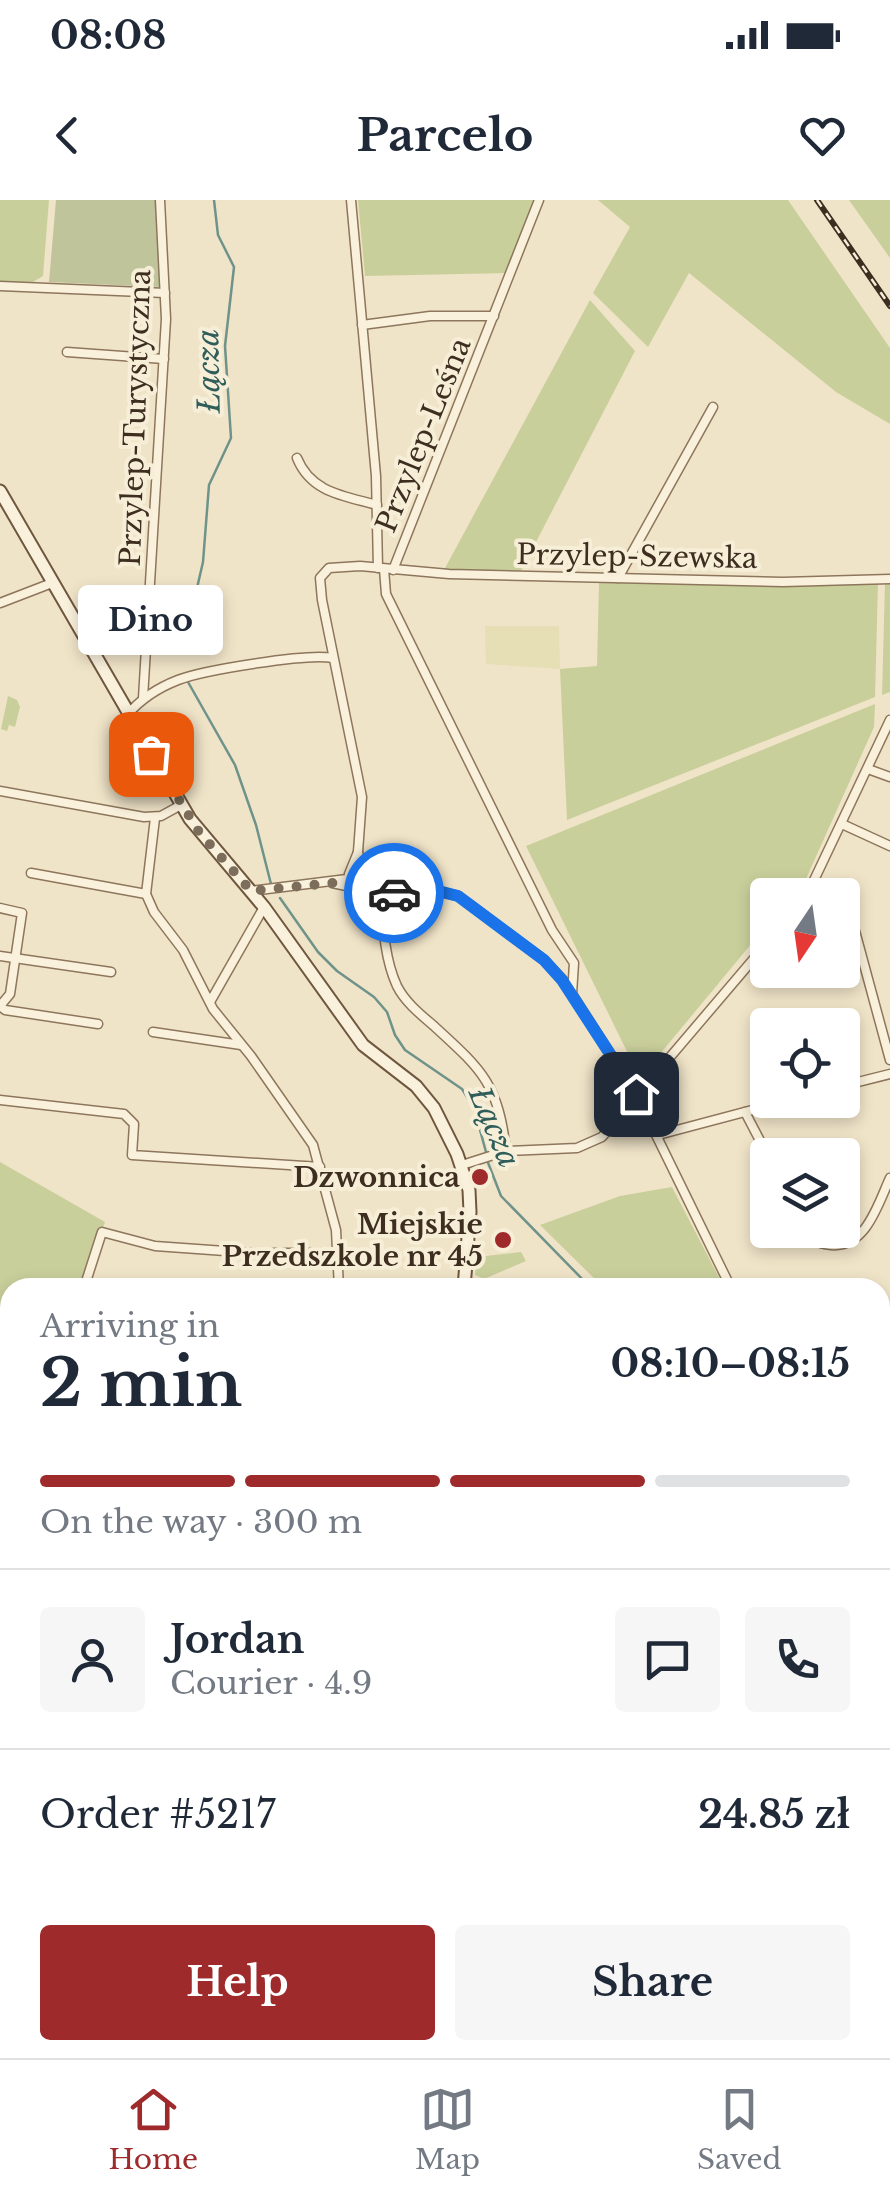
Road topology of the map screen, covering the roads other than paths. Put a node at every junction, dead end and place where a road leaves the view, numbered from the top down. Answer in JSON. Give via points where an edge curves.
{"nodes":[{"id":1,"x":160,"y":200,"type":"edge"},
{"id":2,"x":351,"y":200,"type":"edge"},
{"id":3,"x":539,"y":200,"type":"edge"},
{"id":4,"x":0,"y":286,"type":"edge"},
{"id":5,"x":164,"y":293,"type":"junction"},
{"id":6,"x":494,"y":316,"type":"junction"},
{"id":7,"x":362,"y":325,"type":"junction"},
{"id":8,"x":67,"y":352,"type":"dead end"},
{"id":9,"x":164,"y":359,"type":"junction"},
{"id":10,"x":713,"y":407,"type":"dead end"},
{"id":11,"x":297,"y":458,"type":"dead end"},
{"id":12,"x":0,"y":492,"type":"edge"},
{"id":13,"x":377,"y":505,"type":"junction"},
{"id":14,"x":385,"y":569,"type":"junction"},
{"id":15,"x":618,"y":578,"type":"junction"},
{"id":16,"x":890,"y":578,"type":"edge"},
{"id":17,"x":52,"y":583,"type":"junction"},
{"id":18,"x":0,"y":603,"type":"edge"},
{"id":19,"x":332,"y":658,"type":"junction"},
{"id":20,"x":143,"y":698,"type":"junction"},
{"id":21,"x":128,"y":714,"type":"junction"},
{"id":22,"x":890,"y":720,"type":"edge"},
{"id":23,"x":868,"y":769,"type":"junction"},
{"id":24,"x":890,"y":777,"type":"edge"},
{"id":25,"x":3,"y":795,"type":"edge"},
{"id":26,"x":181,"y":805,"type":"junction"},
{"id":27,"x":155,"y":818,"type":"junction"},
{"id":28,"x":842,"y":824,"type":"junction"},
{"id":29,"x":890,"y":846,"type":"edge"},
{"id":30,"x":31,"y":873,"type":"dead end"},
{"id":31,"x":819,"y":878,"type":"edge"},
{"id":32,"x":355,"y":881,"type":"junction"},
{"id":33,"x":251,"y":891,"type":"junction"},
{"id":34,"x":377,"y":893,"type":"junction"},
{"id":35,"x":146,"y":894,"type":"junction"},
{"id":36,"x":264,"y":906,"type":"junction"},
{"id":37,"x":0,"y":908,"type":"edge"},
{"id":38,"x":860,"y":946,"type":"edge"},
{"id":39,"x":0,"y":956,"type":"edge"},
{"id":40,"x":15,"y":958,"type":"junction"},
{"id":41,"x":750,"y":963,"type":"edge"},
{"id":42,"x":111,"y":972,"type":"dead end"},
{"id":43,"x":572,"y":994,"type":"junction"},
{"id":44,"x":210,"y":1002,"type":"junction"},
{"id":45,"x":0,"y":1006,"type":"edge"},
{"id":46,"x":98,"y":1024,"type":"dead end"},
{"id":47,"x":153,"y":1032,"type":"dead end"},
{"id":48,"x":242,"y":1044,"type":"junction"},
{"id":49,"x":890,"y":1060,"type":"edge"},
{"id":50,"x":890,"y":1074,"type":"edge"},
{"id":51,"x":860,"y":1082,"type":"edge"},
{"id":52,"x":636,"y":1094,"type":"junction"},
{"id":53,"x":0,"y":1100,"type":"edge"},
{"id":54,"x":750,"y":1111,"type":"edge"},
{"id":55,"x":745,"y":1112,"type":"junction"},
{"id":56,"x":658,"y":1135,"type":"junction"},
{"id":57,"x":759,"y":1138,"type":"edge"},
{"id":58,"x":506,"y":1150,"type":"junction"},
{"id":59,"x":462,"y":1165,"type":"junction"},
{"id":60,"x":320,"y":1167,"type":"junction"},
{"id":61,"x":890,"y":1178,"type":"edge"},
{"id":62,"x":860,"y":1235,"type":"edge"},
{"id":63,"x":335,"y":1253,"type":"junction"},
{"id":64,"x":87,"y":1278,"type":"edge"},
{"id":65,"x":338,"y":1278,"type":"edge"},
{"id":66,"x":465,"y":1278,"type":"edge"},
{"id":67,"x":726,"y":1278,"type":"edge"}],
"edges":[{"from":1,"to":5,"type":"street","name":"Przylep-Turystyczna"},
{"from":2,"to":7,"type":"street"},
{"from":3,"to":6,"type":"street","name":"Przylep-Leśna"},
{"from":4,"to":5,"type":"street"},
{"from":5,"to":9,"type":"street","name":"Przylep-Turystyczna"},
{"from":6,"to":7,"type":"street","name":"Przylep-Leśna"},
{"from":6,"to":14,"type":"street","name":"Przylep-Leśna"},
{"from":7,"to":13,"type":"street"},
{"from":8,"to":9,"type":"street"},
{"from":9,"to":20,"type":"street","name":"Przylep-Turystyczna"},
{"from":10,"to":15,"type":"street"},
{"from":11,"to":13,"type":"street","via":[[320,488]]},
{"from":12,"to":17,"type":"main road"},
{"from":13,"to":14,"type":"street"},
{"from":14,"to":15,"type":"street","name":"Przylep-Szewska"},
{"from":14,"to":19,"type":"street","name":"Przylep-Szewska","via":[[340,566],[323,572]]},
{"from":14,"to":43,"type":"street","via":[[386,594],[574,963]]},
{"from":15,"to":16,"type":"street","name":"Przylep-Szewska"},
{"from":17,"to":18,"type":"street"},
{"from":17,"to":21,"type":"main road"},
{"from":19,"to":20,"type":"street","via":[[191,676]]},
{"from":19,"to":32,"type":"street","via":[[362,797]]},
{"from":20,"to":21,"type":"street"},
{"from":21,"to":26,"type":"main road"},
{"from":22,"to":23,"type":"street"},
{"from":23,"to":24,"type":"street"},
{"from":23,"to":28,"type":"street"},
{"from":25,"to":27,"type":"street"},
{"from":26,"to":27,"type":"street"},
{"from":26,"to":33,"type":"main road"},
{"from":27,"to":35,"type":"street"},
{"from":28,"to":29,"type":"street"},
{"from":28,"to":31,"type":"street"},
{"from":30,"to":35,"type":"street"},
{"from":32,"to":33,"type":"street"},
{"from":32,"to":34,"type":"street"},
{"from":33,"to":36,"type":"main road"},
{"from":34,"to":43,"type":"street","via":[[450,892],[544,960]]},
{"from":34,"to":58,"type":"street","via":[[398,988],[488,1080]]},
{"from":35,"to":44,"type":"street"},
{"from":36,"to":44,"type":"street"},
{"from":36,"to":59,"type":"main road","via":[[364,1045],[434,1108]]},
{"from":37,"to":40,"type":"street","via":[[22,913]]},
{"from":38,"to":49,"type":"street"},
{"from":39,"to":40,"type":"street"},
{"from":40,"to":42,"type":"street"},
{"from":40,"to":45,"type":"street","via":[[10,994]]},
{"from":41,"to":52,"type":"street"},
{"from":43,"to":52,"type":"street"},
{"from":44,"to":48,"type":"street"},
{"from":45,"to":46,"type":"street"},
{"from":47,"to":48,"type":"street"},
{"from":48,"to":60,"type":"street","via":[[310,1139]]},
{"from":50,"to":51,"type":"street"},
{"from":52,"to":56,"type":"street"},
{"from":52,"to":58,"type":"street","via":[[589,1145]]},
{"from":53,"to":60,"type":"street","via":[[124,1114],[134,1124],[132,1155]]},
{"from":54,"to":55,"type":"street"},
{"from":55,"to":56,"type":"street"},
{"from":55,"to":57,"type":"street"},
{"from":56,"to":67,"type":"street"},
{"from":58,"to":59,"type":"street"},
{"from":59,"to":66,"type":"main road","via":[[470,1201]]},
{"from":60,"to":63,"type":"street"},
{"from":61,"to":62,"type":"street"},
{"from":63,"to":64,"type":"street","via":[[155,1246],[102,1232]]},
{"from":63,"to":65,"type":"street"}]}
